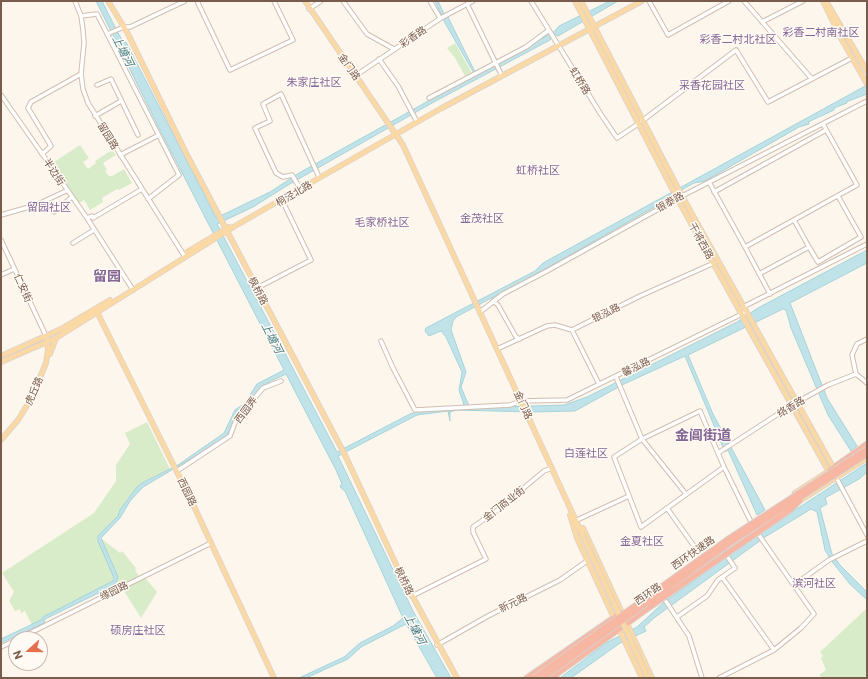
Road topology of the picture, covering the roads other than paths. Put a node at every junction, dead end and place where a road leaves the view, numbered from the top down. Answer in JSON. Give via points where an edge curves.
{"nodes":[{"id":1,"x":75,"y":1,"type":"edge"},
{"id":2,"x":108,"y":1,"type":"edge"},
{"id":3,"x":185,"y":1,"type":"edge"},
{"id":4,"x":197,"y":1,"type":"edge"},
{"id":5,"x":274,"y":1,"type":"edge"},
{"id":6,"x":305,"y":1,"type":"edge"},
{"id":7,"x":321,"y":1,"type":"edge"},
{"id":8,"x":343,"y":1,"type":"edge"},
{"id":9,"x":430,"y":1,"type":"edge"},
{"id":10,"x":473,"y":1,"type":"edge"},
{"id":11,"x":531,"y":1,"type":"edge"},
{"id":12,"x":575,"y":1,"type":"edge"},
{"id":13,"x":581,"y":1,"type":"edge"},
{"id":14,"x":636,"y":1,"type":"edge"},
{"id":15,"x":642,"y":1,"type":"edge"},
{"id":16,"x":650,"y":1,"type":"edge"},
{"id":17,"x":729,"y":1,"type":"edge"},
{"id":18,"x":744,"y":1,"type":"edge"},
{"id":19,"x":803,"y":1,"type":"edge"},
{"id":20,"x":822,"y":1,"type":"edge"},
{"id":21,"x":827,"y":3,"type":"edge"},
{"id":22,"x":467,"y":4,"type":"junction"},
{"id":23,"x":309,"y":9,"type":"junction"},
{"id":24,"x":584,"y":13,"type":"junction"},
{"id":25,"x":81,"y":16,"type":"junction"},
{"id":26,"x":441,"y":18,"type":"junction"},
{"id":27,"x":762,"y":22,"type":"junction"},
{"id":28,"x":124,"y":27,"type":"junction"},
{"id":29,"x":591,"y":27,"type":"junction"},
{"id":30,"x":551,"y":33,"type":"junction"},
{"id":31,"x":108,"y":34,"type":"junction"},
{"id":32,"x":840,"y":38,"type":"junction"},
{"id":33,"x":558,"y":46,"type":"junction"},
{"id":34,"x":394,"y":49,"type":"junction"},
{"id":35,"x":852,"y":58,"type":"junction"},
{"id":36,"x":379,"y":59,"type":"junction"},
{"id":37,"x":496,"y":65,"type":"junction"},
{"id":38,"x":867,"y":71,"type":"edge"},
{"id":39,"x":81,"y":74,"type":"junction"},
{"id":40,"x":501,"y":74,"type":"junction"},
{"id":41,"x":355,"y":76,"type":"junction"},
{"id":42,"x":812,"y":79,"type":"junction"},
{"id":43,"x":866,"y":83,"type":"edge"},
{"id":44,"x":97,"y":85,"type":"dead end"},
{"id":45,"x":1,"y":95,"type":"edge"},
{"id":46,"x":429,"y":98,"type":"dead end"},
{"id":47,"x":121,"y":101,"type":"junction"},
{"id":48,"x":867,"y":101,"type":"edge"},
{"id":49,"x":96,"y":116,"type":"junction"},
{"id":50,"x":416,"y":120,"type":"junction"},
{"id":51,"x":640,"y":122,"type":"junction"},
{"id":52,"x":823,"y":124,"type":"junction"},
{"id":53,"x":826,"y":130,"type":"junction"},
{"id":54,"x":395,"y":133,"type":"junction"},
{"id":55,"x":138,"y":136,"type":"dead end"},
{"id":56,"x":157,"y":136,"type":"dead end"},
{"id":57,"x":42,"y":154,"type":"junction"},
{"id":58,"x":120,"y":155,"type":"junction"},
{"id":59,"x":318,"y":177,"type":"junction"},
{"id":60,"x":709,"y":182,"type":"junction"},
{"id":61,"x":300,"y":188,"type":"junction"},
{"id":62,"x":142,"y":189,"type":"junction"},
{"id":63,"x":66,"y":191,"type":"junction"},
{"id":64,"x":714,"y":192,"type":"junction"},
{"id":65,"x":678,"y":193,"type":"junction"},
{"id":66,"x":838,"y":196,"type":"junction"},
{"id":67,"x":72,"y":197,"type":"junction"},
{"id":68,"x":148,"y":199,"type":"junction"},
{"id":69,"x":282,"y":200,"type":"junction"},
{"id":70,"x":54,"y":212,"type":"dead end"},
{"id":71,"x":1,"y":215,"type":"edge"},
{"id":72,"x":87,"y":218,"type":"junction"},
{"id":73,"x":794,"y":220,"type":"junction"},
{"id":74,"x":94,"y":230,"type":"junction"},
{"id":75,"x":224,"y":230,"type":"junction"},
{"id":76,"x":1,"y":240,"type":"edge"},
{"id":77,"x":73,"y":243,"type":"dead end"},
{"id":78,"x":867,"y":244,"type":"edge"},
{"id":79,"x":745,"y":247,"type":"junction"},
{"id":80,"x":809,"y":247,"type":"junction"},
{"id":81,"x":184,"y":256,"type":"junction"},
{"id":82,"x":714,"y":263,"type":"junction"},
{"id":83,"x":14,"y":269,"type":"junction"},
{"id":84,"x":760,"y":274,"type":"junction"},
{"id":85,"x":1,"y":275,"type":"edge"},
{"id":86,"x":257,"y":288,"type":"junction"},
{"id":87,"x":132,"y":289,"type":"junction"},
{"id":88,"x":770,"y":294,"type":"junction"},
{"id":89,"x":493,"y":301,"type":"junction"},
{"id":90,"x":476,"y":308,"type":"junction"},
{"id":91,"x":741,"y":308,"type":"junction"},
{"id":92,"x":96,"y":310,"type":"junction"},
{"id":93,"x":480,"y":312,"type":"junction"},
{"id":94,"x":744,"y":314,"type":"junction"},
{"id":95,"x":572,"y":330,"type":"junction"},
{"id":96,"x":46,"y":336,"type":"junction"},
{"id":97,"x":56,"y":338,"type":"junction"},
{"id":98,"x":520,"y":338,"type":"junction"},
{"id":99,"x":867,"y":339,"type":"edge"},
{"id":100,"x":381,"y":340,"type":"dead end"},
{"id":101,"x":48,"y":341,"type":"junction"},
{"id":102,"x":497,"y":349,"type":"junction"},
{"id":103,"x":1,"y":356,"type":"edge"},
{"id":104,"x":1,"y":362,"type":"edge"},
{"id":105,"x":46,"y":363,"type":"junction"},
{"id":106,"x":856,"y":374,"type":"junction"},
{"id":107,"x":617,"y":378,"type":"junction"},
{"id":108,"x":281,"y":381,"type":"dead end"},
{"id":109,"x":867,"y":383,"type":"edge"},
{"id":110,"x":599,"y":384,"type":"junction"},
{"id":111,"x":521,"y":404,"type":"junction"},
{"id":112,"x":794,"y":404,"type":"junction"},
{"id":113,"x":642,"y":439,"type":"junction"},
{"id":114,"x":1,"y":440,"type":"edge"},
{"id":115,"x":867,"y":446,"type":"edge"},
{"id":116,"x":718,"y":453,"type":"junction"},
{"id":117,"x":867,"y":454,"type":"edge"},
{"id":118,"x":867,"y":458,"type":"edge"},
{"id":119,"x":724,"y":467,"type":"junction"},
{"id":120,"x":175,"y":468,"type":"junction"},
{"id":121,"x":551,"y":468,"type":"junction"},
{"id":122,"x":834,"y":474,"type":"junction"},
{"id":123,"x":809,"y":491,"type":"junction"},
{"id":124,"x":686,"y":494,"type":"junction"},
{"id":125,"x":629,"y":496,"type":"junction"},
{"id":126,"x":667,"y":508,"type":"junction"},
{"id":127,"x":572,"y":514,"type":"junction"},
{"id":128,"x":577,"y":520,"type":"junction"},
{"id":129,"x":751,"y":522,"type":"junction"},
{"id":130,"x":757,"y":532,"type":"junction"},
{"id":131,"x":581,"y":534,"type":"junction"},
{"id":132,"x":867,"y":535,"type":"edge"},
{"id":133,"x":867,"y":541,"type":"edge"},
{"id":134,"x":211,"y":543,"type":"junction"},
{"id":135,"x":719,"y":543,"type":"junction"},
{"id":136,"x":724,"y":551,"type":"junction"},
{"id":137,"x":701,"y":556,"type":"junction"},
{"id":138,"x":588,"y":560,"type":"junction"},
{"id":139,"x":722,"y":577,"type":"junction"},
{"id":140,"x":794,"y":585,"type":"junction"},
{"id":141,"x":656,"y":588,"type":"junction"},
{"id":142,"x":412,"y":596,"type":"junction"},
{"id":143,"x":662,"y":596,"type":"junction"},
{"id":144,"x":622,"y":612,"type":"junction"},
{"id":145,"x":614,"y":617,"type":"junction"},
{"id":146,"x":677,"y":618,"type":"junction"},
{"id":147,"x":627,"y":625,"type":"junction"},
{"id":148,"x":620,"y":630,"type":"junction"},
{"id":149,"x":34,"y":631,"type":"edge"},
{"id":150,"x":438,"y":644,"type":"junction"},
{"id":151,"x":774,"y":650,"type":"junction"},
{"id":152,"x":274,"y":678,"type":"edge"},
{"id":153,"x":457,"y":678,"type":"edge"},
{"id":154,"x":527,"y":678,"type":"edge"},
{"id":155,"x":530,"y":678,"type":"edge"},
{"id":156,"x":534,"y":678,"type":"edge"},
{"id":157,"x":543,"y":678,"type":"edge"},
{"id":158,"x":547,"y":678,"type":"edge"},
{"id":159,"x":551,"y":678,"type":"edge"},
{"id":160,"x":642,"y":678,"type":"edge"},
{"id":161,"x":645,"y":678,"type":"edge"},
{"id":162,"x":648,"y":678,"type":"edge"},
{"id":163,"x":652,"y":678,"type":"edge"},
{"id":164,"x":702,"y":678,"type":"edge"},
{"id":165,"x":719,"y":678,"type":"edge"}],
"edges":[{"from":1,"to":25,"type":"street","name":"留园路"},
{"from":2,"to":28,"type":"main road","name":"枫桥路"},
{"from":3,"to":28,"type":"street"},
{"from":4,"to":5,"type":"street","via":[[230,70],[293,40]]},
{"from":6,"to":23,"type":"main road","name":"金门路"},
{"from":7,"to":23,"type":"street"},
{"from":8,"to":34,"type":"street","via":[[367,34]]},
{"from":9,"to":26,"type":"street"},
{"from":10,"to":22,"type":"street","name":"彩香路"},
{"from":11,"to":30,"type":"street","name":"虹桥路"},
{"from":12,"to":24,"type":"main road","name":"干将西路"},
{"from":13,"to":24,"type":"main road","name":"干将西路"},
{"from":14,"to":29,"type":"main road"},
{"from":15,"to":29,"type":"main road"},
{"from":16,"to":17,"type":"street","via":[[668,35]]},
{"from":18,"to":27,"type":"street"},
{"from":19,"to":27,"type":"street"},
{"from":20,"to":21,"type":"main road"},
{"from":20,"to":32,"type":"main road"},
{"from":21,"to":32,"type":"main road"},
{"from":21,"to":38,"type":"main road"},
{"from":22,"to":26,"type":"street","name":"彩香路"},
{"from":22,"to":37,"type":"street"},
{"from":23,"to":41,"type":"main road","name":"金门路"},
{"from":24,"to":29,"type":"main road","name":"干将西路"},
{"from":25,"to":31,"type":"street","via":[[97,14]]},
{"from":25,"to":39,"type":"street","name":"留园路","via":[[84,43]]},
{"from":26,"to":34,"type":"street","name":"彩香路"},
{"from":27,"to":42,"type":"street"},
{"from":28,"to":31,"type":"street"},
{"from":28,"to":75,"type":"main road","name":"枫桥路","via":[[219,215]]},
{"from":29,"to":33,"type":"main road","name":"桐泾北路"},
{"from":29,"to":51,"type":"main road","name":"干将西路"},
{"from":30,"to":33,"type":"street","name":"虹桥路"},
{"from":30,"to":37,"type":"street"},
{"from":31,"to":68,"type":"street","via":[[179,175]]},
{"from":32,"to":35,"type":"main road"},
{"from":33,"to":40,"type":"main road","name":"桐泾北路"},
{"from":33,"to":51,"type":"street","name":"虹桥路","via":[[617,138]]},
{"from":33,"to":54,"type":"main road","name":"桐泾北路"},
{"from":34,"to":36,"type":"street","name":"彩香路"},
{"from":35,"to":42,"type":"street"},
{"from":35,"to":43,"type":"main road"},
{"from":36,"to":41,"type":"street","name":"彩香路"},
{"from":36,"to":50,"type":"street","via":[[398,86]]},
{"from":37,"to":40,"type":"street"},
{"from":37,"to":46,"type":"street","via":[[475,73]]},
{"from":39,"to":49,"type":"street","name":"留园路","via":[[84,94]]},
{"from":39,"to":57,"type":"street","via":[[31,102],[28,108],[51,146]]},
{"from":40,"to":50,"type":"main road","name":"桐泾北路"},
{"from":41,"to":54,"type":"main road","name":"金门路"},
{"from":42,"to":51,"type":"street","via":[[768,102],[736,50]]},
{"from":44,"to":47,"type":"street","via":[[111,79]]},
{"from":45,"to":57,"type":"street","name":"半边街"},
{"from":47,"to":49,"type":"street"},
{"from":47,"to":55,"type":"street"},
{"from":48,"to":52,"type":"street","name":"银泰路"},
{"from":49,"to":58,"type":"street","name":"留园路"},
{"from":50,"to":54,"type":"main road","name":"桐泾北路"},
{"from":51,"to":65,"type":"main road","name":"干将西路"},
{"from":52,"to":53,"type":"street"},
{"from":52,"to":60,"type":"street","name":"银泰路"},
{"from":53,"to":64,"type":"street"},
{"from":53,"to":66,"type":"street","via":[[857,185]]},
{"from":54,"to":59,"type":"main road","name":"桐泾北路"},
{"from":54,"to":61,"type":"main road","name":"桐泾北路"},
{"from":54,"to":90,"type":"main road","name":"金门路"},
{"from":56,"to":58,"type":"street"},
{"from":57,"to":63,"type":"street","name":"半边街"},
{"from":58,"to":62,"type":"street","name":"留园路"},
{"from":59,"to":61,"type":"main road","name":"桐泾北路"},
{"from":59,"to":61,"type":"street","via":[[281,94],[263,104],[270,121],[255,128],[276,173],[283,177],[293,176]]},
{"from":60,"to":64,"type":"street"},
{"from":60,"to":65,"type":"street","name":"银泰路"},
{"from":61,"to":69,"type":"main road","name":"桐泾北路"},
{"from":61,"to":75,"type":"main road","name":"桐泾北路"},
{"from":62,"to":68,"type":"street","name":"留园路"},
{"from":62,"to":72,"type":"street","via":[[93,218]]},
{"from":63,"to":67,"type":"street","name":"半边街"},
{"from":63,"to":71,"type":"street","via":[[36,205]]},
{"from":64,"to":79,"type":"street"},
{"from":65,"to":82,"type":"main road","name":"干将西路"},
{"from":65,"to":89,"type":"street","name":"银泰路"},
{"from":65,"to":91,"type":"main road","name":"干将西路"},
{"from":66,"to":73,"type":"street"},
{"from":66,"to":80,"type":"street","via":[[861,237],[818,262]]},
{"from":67,"to":70,"type":"street"},
{"from":67,"to":72,"type":"street","name":"半边街"},
{"from":68,"to":81,"type":"street","name":"留园路"},
{"from":69,"to":75,"type":"main road","name":"桐泾北路"},
{"from":69,"to":86,"type":"street","via":[[311,260]]},
{"from":72,"to":74,"type":"street","name":"半边街"},
{"from":73,"to":79,"type":"street"},
{"from":73,"to":80,"type":"street"},
{"from":74,"to":77,"type":"street"},
{"from":74,"to":87,"type":"street","name":"半边街"},
{"from":75,"to":81,"type":"main road","name":"桐泾北路"},
{"from":75,"to":86,"type":"main road","name":"枫桥路"},
{"from":76,"to":83,"type":"street","name":"仁安街"},
{"from":78,"to":88,"type":"street"},
{"from":79,"to":84,"type":"street"},
{"from":80,"to":84,"type":"street"},
{"from":81,"to":87,"type":"main road","name":"桐泾北路"},
{"from":82,"to":91,"type":"main road","name":"干将西路"},
{"from":82,"to":95,"type":"street","name":"银泓路"},
{"from":83,"to":85,"type":"street"},
{"from":83,"to":96,"type":"street","name":"仁安街"},
{"from":84,"to":88,"type":"street"},
{"from":86,"to":142,"type":"main road","name":"枫桥路","via":[[345,455]]},
{"from":87,"to":92,"type":"main road","name":"桐泾北路"},
{"from":88,"to":91,"type":"street"},
{"from":89,"to":93,"type":"street","name":"银泰路"},
{"from":89,"to":98,"type":"street","via":[[516,336]]},
{"from":90,"to":93,"type":"main road","name":"金门路"},
{"from":90,"to":111,"type":"main road","name":"金门路"},
{"from":91,"to":94,"type":"main road","name":"干将西路"},
{"from":92,"to":96,"type":"main road","name":"桐泾北路"},
{"from":92,"to":97,"type":"main road","name":"桐泾北路"},
{"from":92,"to":120,"type":"main road","name":"西园路"},
{"from":93,"to":102,"type":"main road","name":"金门路"},
{"from":94,"to":107,"type":"street","name":"馨泓路"},
{"from":94,"to":112,"type":"main road","name":"干将西路","bridge":true},
{"from":95,"to":98,"type":"street","via":[[555,325],[547,326]]},
{"from":95,"to":110,"type":"street"},
{"from":96,"to":101,"type":"main road","name":"虎丘路"},
{"from":96,"to":103,"type":"main road","name":"桐泾北路"},
{"from":97,"to":101,"type":"main road","name":"桐泾北路"},
{"from":97,"to":105,"type":"main road"},
{"from":98,"to":102,"type":"street"},
{"from":99,"to":106,"type":"street","via":[[857,344],[852,355]]},
{"from":100,"to":111,"type":"street","name":"馨泓路","via":[[415,410]]},
{"from":101,"to":104,"type":"main road","name":"桐泾北路"},
{"from":101,"to":105,"type":"main road","name":"虎丘路"},
{"from":102,"to":111,"type":"main road","name":"金门路"},
{"from":105,"to":114,"type":"main road","name":"虎丘路","via":[[29,403]]},
{"from":106,"to":109,"type":"street"},
{"from":106,"to":112,"type":"street","name":"络香路"},
{"from":107,"to":110,"type":"street","name":"馨泓路"},
{"from":107,"to":113,"type":"street"},
{"from":108,"to":120,"type":"street","name":"西园弄","via":[[263,388],[236,420],[230,436]]},
{"from":110,"to":111,"type":"street","name":"馨泓路","via":[[567,400]]},
{"from":111,"to":121,"type":"main road","name":"金门路"},
{"from":112,"to":116,"type":"street","name":"络香路"},
{"from":112,"to":122,"type":"main road","name":"干将西路"},
{"from":113,"to":116,"type":"street","via":[[700,410]]},
{"from":113,"to":124,"type":"street"},
{"from":113,"to":125,"type":"street","via":[[614,457]]},
{"from":115,"to":122,"type":"highway"},
{"from":115,"to":122,"type":"main road","name":"西环路"},
{"from":115,"to":156,"type":"highway","name":"西环快速路","bridge":true,"via":[[727,540]]},
{"from":116,"to":119,"type":"street"},
{"from":117,"to":123,"type":"highway","name":"西环快速路","bridge":true},
{"from":118,"to":122,"type":"main road","name":"西环路"},
{"from":119,"to":124,"type":"street"},
{"from":119,"to":129,"type":"street"},
{"from":120,"to":134,"type":"main road","name":"西园路"},
{"from":121,"to":127,"type":"main road","name":"金门路"},
{"from":121,"to":142,"type":"street","name":"金门商业街","via":[[473,527],[486,559]]},
{"from":122,"to":129,"type":"main road","name":"西环路"},
{"from":122,"to":130,"type":"main road","name":"西环路","via":[[797,496],[788,509]]},
{"from":122,"to":132,"type":"street"},
{"from":123,"to":147,"type":"highway","bridge":true,"via":[[790,510]]},
{"from":123,"to":157,"type":"highway","name":"西环快速路","bridge":true,"via":[[730,544]]},
{"from":124,"to":126,"type":"street"},
{"from":125,"to":126,"type":"street","via":[[641,527]]},
{"from":125,"to":128,"type":"street"},
{"from":126,"to":137,"type":"street"},
{"from":127,"to":128,"type":"main road"},
{"from":127,"to":131,"type":"main road","name":"金门路"},
{"from":127,"to":138,"type":"main road","via":[[577,538]]},
{"from":128,"to":144,"type":"main road"},
{"from":129,"to":130,"type":"street"},
{"from":129,"to":135,"type":"main road","name":"西环路"},
{"from":130,"to":136,"type":"main road","name":"西环路"},
{"from":130,"to":140,"type":"street"},
{"from":131,"to":161,"type":"main road","name":"金门路","bridge":true},
{"from":131,"to":162,"type":"main road","name":"金门路","bridge":true},
{"from":133,"to":140,"type":"street","via":[[830,560]]},
{"from":134,"to":149,"type":"street","name":"缘园路"},
{"from":134,"to":152,"type":"main road","name":"西园路"},
{"from":135,"to":136,"type":"street"},
{"from":135,"to":137,"type":"main road","name":"西环路"},
{"from":136,"to":139,"type":"street","via":[[735,568]]},
{"from":136,"to":143,"type":"main road","name":"西环路"},
{"from":137,"to":141,"type":"main road","name":"西环路"},
{"from":138,"to":145,"type":"main road"},
{"from":138,"to":150,"type":"street","name":"新元路","via":[[560,580]]},
{"from":139,"to":146,"type":"street","via":[[707,596]]},
{"from":139,"to":151,"type":"street"},
{"from":140,"to":151,"type":"street","via":[[814,614]]},
{"from":141,"to":143,"type":"street"},
{"from":141,"to":144,"type":"main road","name":"西环路"},
{"from":142,"to":150,"type":"main road","name":"枫桥路"},
{"from":143,"to":146,"type":"street"},
{"from":143,"to":147,"type":"main road","name":"西环路"},
{"from":144,"to":145,"type":"highway"},
{"from":144,"to":147,"type":"main road"},
{"from":145,"to":148,"type":"main road"},
{"from":145,"to":154,"type":"highway"},
{"from":145,"to":155,"type":"main road"},
{"from":146,"to":164,"type":"street","via":[[689,636]]},
{"from":147,"to":148,"type":"highway"},
{"from":147,"to":163,"type":"main road"},
{"from":148,"to":158,"type":"main road"},
{"from":148,"to":159,"type":"highway"},
{"from":148,"to":160,"type":"main road"},
{"from":150,"to":153,"type":"main road","name":"枫桥路"},
{"from":151,"to":165,"type":"street"}]}
